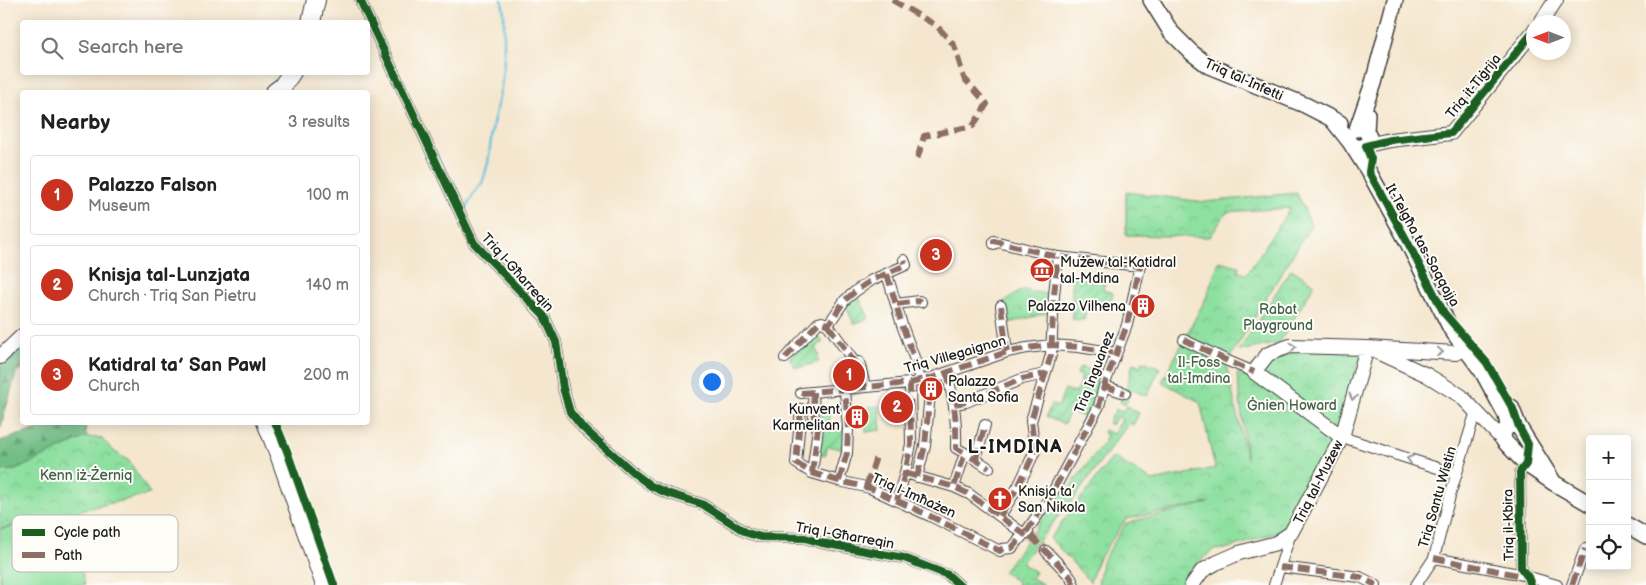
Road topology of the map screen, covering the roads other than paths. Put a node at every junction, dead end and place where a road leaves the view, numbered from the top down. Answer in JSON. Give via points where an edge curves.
{"nodes":[{"id":1,"x":316,"y":0,"type":"edge"},
{"id":2,"x":328,"y":0,"type":"edge"},
{"id":3,"x":360,"y":0,"type":"edge"},
{"id":4,"x":1151,"y":0,"type":"edge"},
{"id":5,"x":1395,"y":0,"type":"edge"},
{"id":6,"x":1556,"y":0,"type":"edge"},
{"id":7,"x":1546,"y":15,"type":"edge"},
{"id":8,"x":312,"y":20,"type":"edge"},
{"id":9,"x":324,"y":20,"type":"edge"},
{"id":10,"x":369,"y":20,"type":"edge"},
{"id":11,"x":370,"y":21,"type":"edge"},
{"id":12,"x":1526,"y":41,"type":"edge"},
{"id":13,"x":290,"y":75,"type":"edge"},
{"id":14,"x":304,"y":75,"type":"edge"},
{"id":15,"x":278,"y":90,"type":"edge"},
{"id":16,"x":292,"y":90,"type":"edge"},
{"id":17,"x":1361,"y":138,"type":"junction"},
{"id":18,"x":994,"y":244,"type":"dead end"},
{"id":19,"x":1058,"y":256,"type":"junction"},
{"id":20,"x":904,"y":260,"type":"dead end"},
{"id":21,"x":887,"y":274,"type":"junction"},
{"id":22,"x":921,"y":302,"type":"dead end"},
{"id":23,"x":897,"y":304,"type":"junction"},
{"id":24,"x":1001,"y":306,"type":"dead end"},
{"id":25,"x":1444,"y":312,"type":"junction"},
{"id":26,"x":828,"y":325,"type":"junction"},
{"id":27,"x":20,"y":338,"type":"edge"},
{"id":28,"x":1184,"y":340,"type":"dead end"},
{"id":29,"x":1051,"y":345,"type":"junction"},
{"id":30,"x":1367,"y":348,"type":"junction"},
{"id":31,"x":1464,"y":348,"type":"junction"},
{"id":32,"x":1007,"y":352,"type":"junction"},
{"id":33,"x":1116,"y":353,"type":"junction"},
{"id":34,"x":0,"y":356,"type":"edge"},
{"id":35,"x":785,"y":358,"type":"dead end"},
{"id":36,"x":1254,"y":372,"type":"junction"},
{"id":37,"x":947,"y":373,"type":"junction"},
{"id":38,"x":1046,"y":374,"type":"junction"},
{"id":39,"x":915,"y":382,"type":"junction"},
{"id":40,"x":931,"y":385,"type":"junction"},
{"id":41,"x":1104,"y":386,"type":"junction"},
{"id":42,"x":865,"y":387,"type":"junction"},
{"id":43,"x":845,"y":390,"type":"junction"},
{"id":44,"x":814,"y":392,"type":"junction"},
{"id":45,"x":801,"y":393,"type":"dead end"},
{"id":46,"x":1125,"y":393,"type":"dead end"},
{"id":47,"x":954,"y":404,"type":"junction"},
{"id":48,"x":801,"y":409,"type":"dead end"},
{"id":49,"x":1476,"y":411,"type":"junction"},
{"id":50,"x":267,"y":425,"type":"edge"},
{"id":51,"x":277,"y":425,"type":"edge"},
{"id":52,"x":985,"y":425,"type":"dead end"},
{"id":53,"x":1519,"y":432,"type":"junction"},
{"id":54,"x":1342,"y":438,"type":"junction"},
{"id":55,"x":1507,"y":443,"type":"junction"},
{"id":56,"x":965,"y":453,"type":"junction"},
{"id":57,"x":976,"y":459,"type":"junction"},
{"id":58,"x":1526,"y":464,"type":"junction"},
{"id":59,"x":990,"y":468,"type":"dead end"},
{"id":60,"x":812,"y":473,"type":"junction"},
{"id":61,"x":905,"y":473,"type":"junction"},
{"id":62,"x":1456,"y":474,"type":"junction"},
{"id":63,"x":917,"y":477,"type":"junction"},
{"id":64,"x":839,"y":481,"type":"junction"},
{"id":65,"x":1554,"y":484,"type":"junction"},
{"id":66,"x":954,"y":487,"type":"junction"},
{"id":67,"x":897,"y":500,"type":"junction"},
{"id":68,"x":1586,"y":502,"type":"edge"},
{"id":69,"x":1000,"y":516,"type":"junction"},
{"id":70,"x":1631,"y":528,"type":"edge"},
{"id":71,"x":1291,"y":533,"type":"junction"},
{"id":72,"x":1027,"y":534,"type":"junction"},
{"id":73,"x":1646,"y":536,"type":"edge"},
{"id":74,"x":1585,"y":549,"type":"dead end"},
{"id":75,"x":1046,"y":551,"type":"tunnel mouth"},
{"id":76,"x":1000,"y":552,"type":"joint"},
{"id":77,"x":1434,"y":558,"type":"junction"},
{"id":78,"x":1280,"y":567,"type":"junction"},
{"id":79,"x":1358,"y":581,"type":"edge"},
{"id":80,"x":1530,"y":581,"type":"edge"},
{"id":81,"x":325,"y":585,"type":"edge"},
{"id":82,"x":334,"y":585,"type":"edge"},
{"id":83,"x":959,"y":585,"type":"edge"},
{"id":84,"x":1074,"y":585,"type":"edge"},
{"id":85,"x":1192,"y":585,"type":"edge"},
{"id":86,"x":1274,"y":585,"type":"edge"},
{"id":87,"x":1376,"y":585,"type":"edge"},
{"id":88,"x":1416,"y":585,"type":"edge"},
{"id":89,"x":1557,"y":585,"type":"edge"},
{"id":90,"x":1572,"y":585,"type":"edge"}],
"edges":[{"from":1,"to":8,"type":"highway"},
{"from":2,"to":9,"type":"highway"},
{"from":3,"to":10,"type":"street","name":"Triq l-Għarreqin"},
{"from":4,"to":17,"type":"main road","name":"Triq tal-Infetti","via":[[1171,32],[1209,66],[1306,105]]},
{"from":5,"to":17,"type":"main road"},
{"from":6,"to":7,"type":"street"},
{"from":11,"to":83,"type":"street","name":"Triq l-Għarreqin","via":[[474,244],[544,316],[556,342],[570,412],[582,427],[652,486],[702,504],[747,533],[761,537],[805,538],[904,558],[948,575]]},
{"from":12,"to":17,"type":"street","name":"Triq it-Tiġrija","via":[[1451,133],[1390,140]]},
{"from":13,"to":15,"type":"highway"},
{"from":14,"to":16,"type":"highway"},
{"from":17,"to":25,"type":"main road","name":"It-Telgħa tas-Saqqajja","via":[[1371,159],[1369,172]]},
{"from":18,"to":19,"type":"street","via":[[994,241]]},
{"from":19,"to":29,"type":"street"},
{"from":19,"to":33,"type":"street","name":"Triq Inguanez","via":[[1140,266],[1129,316]]},
{"from":20,"to":21,"type":"street","via":[[906,265]]},
{"from":21,"to":23,"type":"street"},
{"from":21,"to":26,"type":"street","via":[[872,280],[845,300]]},
{"from":22,"to":23,"type":"street"},
{"from":23,"to":39,"type":"street","via":[[915,360]]},
{"from":24,"to":32,"type":"street"},
{"from":25,"to":31,"type":"main road","name":"It-Telgħa tas-Saqqajja"},
{"from":25,"to":53,"type":"main road","name":"It-Telgħa tas-Saqqajja","via":[[1487,363],[1513,409]]},
{"from":26,"to":35,"type":"street","via":[[818,323]]},
{"from":26,"to":42,"type":"street","via":[[855,363],[859,362]]},
{"from":27,"to":34,"type":"street"},
{"from":28,"to":36,"type":"street"},
{"from":29,"to":32,"type":"street","name":"Triq Villegaignon"},
{"from":29,"to":33,"type":"street","name":"Triq Villegaignon"},
{"from":29,"to":38,"type":"street"},
{"from":30,"to":31,"type":"street","one_way":true,"via":[[1456,353]]},
{"from":36,"to":30,"type":"street","one_way":true,"via":[[1268,354],[1290,346]]},
{"from":30,"to":49,"type":"street","via":[[1426,375],[1461,396]]},
{"from":30,"to":54,"type":"street","name":"Triq tal-Mużew","one_way":true},
{"from":31,"to":53,"type":"main road","name":"It-Telgħa tas-Saqqajja"},
{"from":32,"to":37,"type":"street","name":"Triq Villegaignon"},
{"from":33,"to":41,"type":"street","name":"Triq Inguanez"},
{"from":36,"to":54,"type":"street"},
{"from":37,"to":40,"type":"street","name":"Triq Villegaignon"},
{"from":37,"to":47,"type":"street"},
{"from":38,"to":47,"type":"street"},
{"from":38,"to":69,"type":"street","via":[[1030,421],[1035,451]]},
{"from":39,"to":40,"type":"street","name":"Triq Villegaignon"},
{"from":39,"to":42,"type":"street","name":"Triq Villegaignon"},
{"from":39,"to":61,"type":"street","via":[[911,444]]},
{"from":40,"to":63,"type":"street","via":[[925,446]]},
{"from":41,"to":46,"type":"street"},
{"from":41,"to":72,"type":"street","name":"Triq Inguanez","via":[[1099,406]]},
{"from":42,"to":43,"type":"street","name":"Triq Villegaignon"},
{"from":43,"to":44,"type":"street","name":"Triq Villegaignon"},
{"from":43,"to":64,"type":"street","via":[[847,453]]},
{"from":44,"to":45,"type":"street","name":"Triq Villegaignon"},
{"from":44,"to":60,"type":"street","via":[[814,423],[818,428]]},
{"from":47,"to":56,"type":"street","via":[[956,448]]},
{"from":48,"to":60,"type":"street","via":[[796,463]]},
{"from":49,"to":55,"type":"street"},
{"from":49,"to":62,"type":"street","name":"Triq Santu Wistin"},
{"from":50,"to":81,"type":"highway"},
{"from":51,"to":82,"type":"highway"},
{"from":52,"to":57,"type":"street"},
{"from":53,"to":55,"type":"main road","via":[[1521,440]]},
{"from":53,"to":58,"type":"main road"},
{"from":53,"to":65,"type":"main road"},
{"from":62,"to":54,"type":"street","one_way":true},
{"from":54,"to":71,"type":"street","name":"Triq tal-Mużew"},
{"from":55,"to":58,"type":"main road"},
{"from":56,"to":57,"type":"street"},
{"from":56,"to":66,"type":"street"},
{"from":57,"to":59,"type":"street"},
{"from":58,"to":65,"type":"main road"},
{"from":58,"to":80,"type":"street","name":"Triq il-Kbira","via":[[1520,472],[1521,568]]},
{"from":60,"to":64,"type":"street","name":"Triq l-Imħażen"},
{"from":61,"to":63,"type":"street"},
{"from":61,"to":67,"type":"street"},
{"from":62,"to":77,"type":"street","name":"Triq Santu Wistin"},
{"from":63,"to":66,"type":"street"},
{"from":64,"to":67,"type":"street","name":"Triq l-Imħażen","via":[[870,488]]},
{"from":65,"to":68,"type":"main road"},
{"from":66,"to":69,"type":"street"},
{"from":67,"to":76,"type":"street","name":"Triq l-Imħażen"},
{"from":69,"to":72,"type":"street"},
{"from":70,"to":73,"type":"main road"},
{"from":71,"to":78,"type":"street"},
{"from":71,"to":85,"type":"street","name":"Triq tal-Mużew","via":[[1276,543],[1239,553],[1207,567]]},
{"from":72,"to":76,"type":"street","name":"Triq Inguanez","via":[[1012,548]]},
{"from":74,"to":90,"type":"street"},
{"from":75,"to":84,"type":"street","via":[[1070,576]]},
{"from":77,"to":80,"type":"street"},
{"from":77,"to":88,"type":"street","name":"Triq Santu Wistin"},
{"from":78,"to":79,"type":"street"},
{"from":78,"to":86,"type":"street"},
{"from":79,"to":87,"type":"street"},
{"from":80,"to":89,"type":"street"}]}
